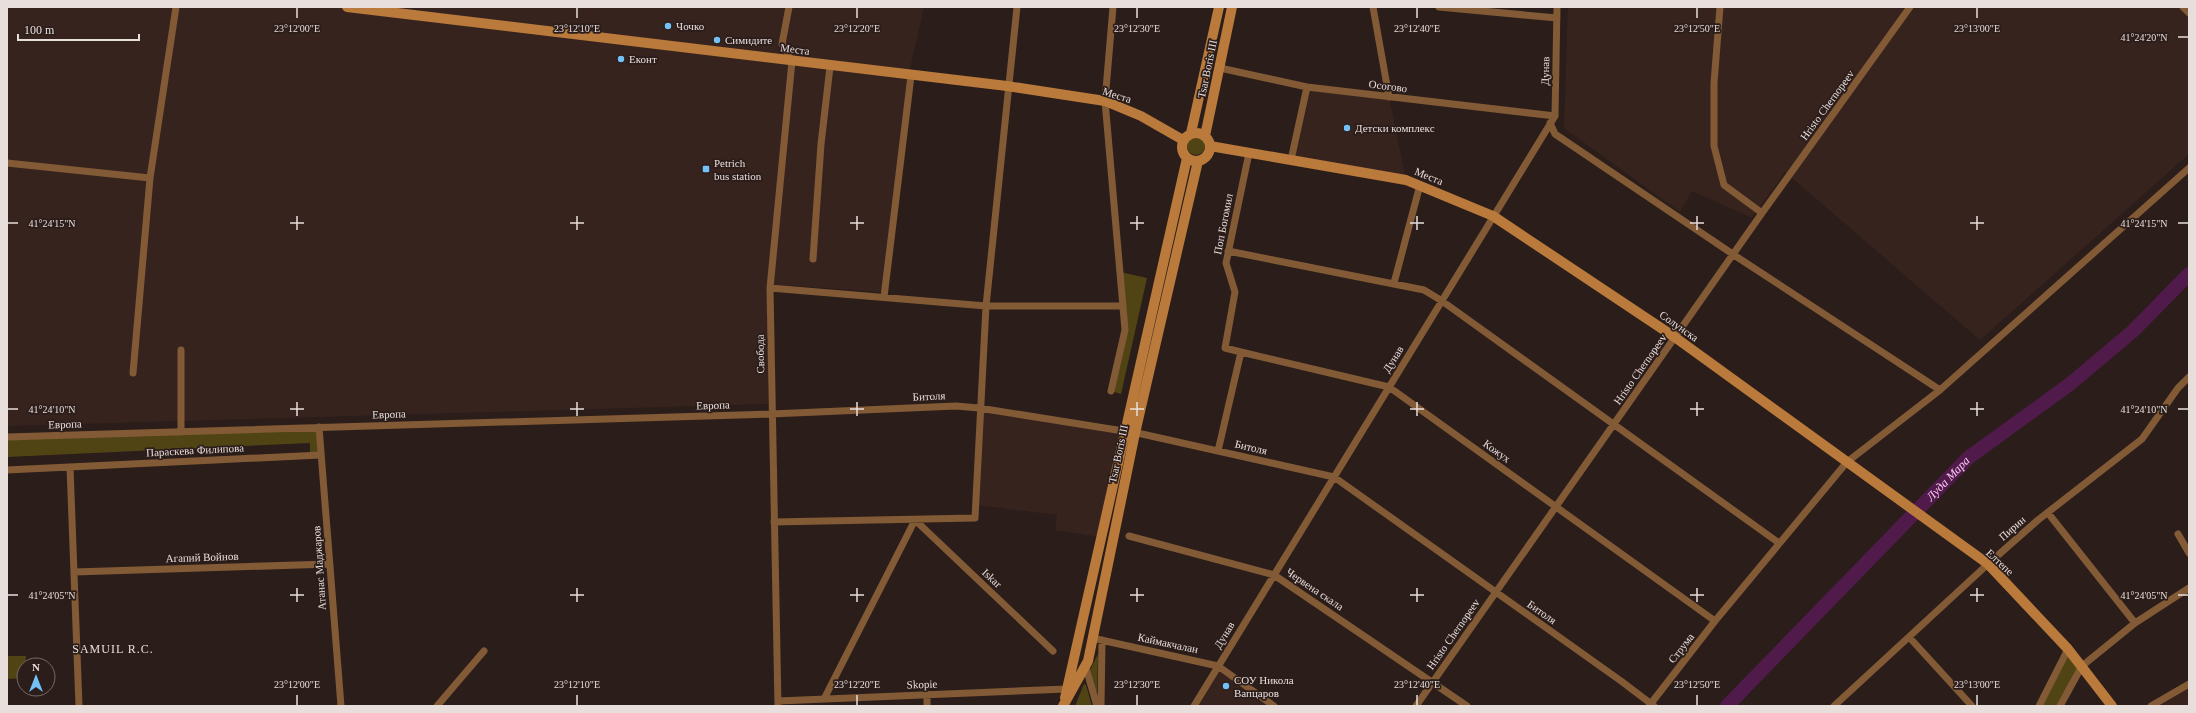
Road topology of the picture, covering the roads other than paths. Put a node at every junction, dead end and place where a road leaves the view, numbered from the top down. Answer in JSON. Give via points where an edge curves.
{"nodes":[{"id":1,"x":176,"y":7,"type":"edge"},
{"id":2,"x":347,"y":7,"type":"edge"},
{"id":3,"x":789,"y":7,"type":"edge"},
{"id":4,"x":1017,"y":7,"type":"edge"},
{"id":5,"x":1113,"y":7,"type":"edge"},
{"id":6,"x":1219,"y":7,"type":"edge"},
{"id":7,"x":1232,"y":7,"type":"edge"},
{"id":8,"x":1372,"y":7,"type":"edge"},
{"id":9,"x":1439,"y":7,"type":"edge"},
{"id":10,"x":1557,"y":7,"type":"edge"},
{"id":11,"x":1720,"y":7,"type":"edge"},
{"id":12,"x":1910,"y":7,"type":"edge"},
{"id":13,"x":2183,"y":7,"type":"edge"},
{"id":14,"x":2189,"y":13,"type":"edge"},
{"id":15,"x":1557,"y":18,"type":"junction"},
{"id":16,"x":792,"y":61,"type":"junction"},
{"id":17,"x":830,"y":66,"type":"junction"},
{"id":18,"x":1220,"y":68,"type":"junction"},
{"id":19,"x":911,"y":76,"type":"junction"},
{"id":20,"x":1007,"y":86,"type":"junction"},
{"id":21,"x":1307,"y":87,"type":"junction"},
{"id":22,"x":1389,"y":97,"type":"junction"},
{"id":23,"x":1105,"y":101,"type":"junction"},
{"id":24,"x":1554,"y":116,"type":"junction"},
{"id":25,"x":1550,"y":123,"type":"junction"},
{"id":26,"x":1205,"y":136,"type":"junction"},
{"id":27,"x":1187,"y":137,"type":"junction"},
{"id":28,"x":1210,"y":146,"type":"junction"},
{"id":29,"x":1249,"y":153,"type":"junction"},
{"id":30,"x":1186,"y":158,"type":"junction"},
{"id":31,"x":1291,"y":160,"type":"junction"},
{"id":32,"x":1198,"y":161,"type":"junction"},
{"id":33,"x":7,"y":163,"type":"edge"},
{"id":34,"x":2189,"y":168,"type":"edge"},
{"id":35,"x":150,"y":178,"type":"junction"},
{"id":36,"x":1420,"y":185,"type":"junction"},
{"id":37,"x":1762,"y":213,"type":"junction"},
{"id":38,"x":1493,"y":216,"type":"junction"},
{"id":39,"x":1228,"y":251,"type":"junction"},
{"id":40,"x":1734,"y":256,"type":"junction"},
{"id":41,"x":813,"y":259,"type":"dead end"},
{"id":42,"x":1394,"y":283,"type":"junction"},
{"id":43,"x":770,"y":288,"type":"junction"},
{"id":44,"x":884,"y":298,"type":"junction"},
{"id":45,"x":1442,"y":301,"type":"junction"},
{"id":46,"x":986,"y":306,"type":"junction"},
{"id":47,"x":1123,"y":306,"type":"junction"},
{"id":48,"x":1676,"y":338,"type":"junction"},
{"id":49,"x":181,"y":350,"type":"dead end"},
{"id":50,"x":1241,"y":352,"type":"junction"},
{"id":51,"x":134,"y":373,"type":"dead end"},
{"id":52,"x":2189,"y":377,"type":"edge"},
{"id":53,"x":1389,"y":387,"type":"junction"},
{"id":54,"x":1940,"y":390,"type":"junction"},
{"id":55,"x":1111,"y":391,"type":"dead end"},
{"id":56,"x":979,"y":408,"type":"junction"},
{"id":57,"x":771,"y":414,"type":"junction"},
{"id":58,"x":1614,"y":426,"type":"junction"},
{"id":59,"x":319,"y":427,"type":"junction"},
{"id":60,"x":181,"y":432,"type":"junction"},
{"id":61,"x":1130,"y":432,"type":"junction"},
{"id":62,"x":7,"y":437,"type":"edge"},
{"id":63,"x":1218,"y":450,"type":"junction"},
{"id":64,"x":321,"y":455,"type":"junction"},
{"id":65,"x":1847,"y":462,"type":"junction"},
{"id":66,"x":70,"y":467,"type":"junction"},
{"id":67,"x":7,"y":470,"type":"edge"},
{"id":68,"x":1334,"y":477,"type":"junction"},
{"id":69,"x":1557,"y":507,"type":"junction"},
{"id":70,"x":2048,"y":513,"type":"junction"},
{"id":71,"x":915,"y":520,"type":"junction"},
{"id":72,"x":774,"y":522,"type":"junction"},
{"id":73,"x":2178,"y":534,"type":"dead end"},
{"id":74,"x":1129,"y":536,"type":"dead end"},
{"id":75,"x":1779,"y":543,"type":"junction"},
{"id":76,"x":2189,"y":553,"type":"edge"},
{"id":77,"x":330,"y":564,"type":"junction"},
{"id":78,"x":1988,"y":564,"type":"junction"},
{"id":79,"x":74,"y":572,"type":"junction"},
{"id":80,"x":1274,"y":575,"type":"junction"},
{"id":81,"x":2189,"y":588,"type":"edge"},
{"id":82,"x":1496,"y":593,"type":"junction"},
{"id":83,"x":1715,"y":621,"type":"junction"},
{"id":84,"x":2135,"y":623,"type":"junction"},
{"id":85,"x":1909,"y":636,"type":"junction"},
{"id":86,"x":1097,"y":639,"type":"junction"},
{"id":87,"x":2068,"y":650,"type":"junction"},
{"id":88,"x":484,"y":651,"type":"dead end"},
{"id":89,"x":1053,"y":651,"type":"dead end"},
{"id":90,"x":1073,"y":658,"type":"junction"},
{"id":91,"x":1087,"y":665,"type":"junction"},
{"id":92,"x":1218,"y":666,"type":"junction"},
{"id":93,"x":2082,"y":666,"type":"junction"},
{"id":94,"x":1433,"y":682,"type":"junction"},
{"id":95,"x":2189,"y":684,"type":"edge"},
{"id":96,"x":1066,"y":689,"type":"junction"},
{"id":97,"x":926,"y":694,"type":"junction"},
{"id":98,"x":824,"y":699,"type":"junction"},
{"id":99,"x":778,"y":703,"type":"edge"},
{"id":100,"x":1651,"y":705,"type":"edge"},
{"id":101,"x":79,"y":706,"type":"edge"},
{"id":102,"x":341,"y":706,"type":"edge"},
{"id":103,"x":437,"y":706,"type":"edge"},
{"id":104,"x":927,"y":706,"type":"edge"},
{"id":105,"x":1063,"y":706,"type":"edge"},
{"id":106,"x":1097,"y":706,"type":"edge"},
{"id":107,"x":1101,"y":706,"type":"edge"},
{"id":108,"x":1194,"y":706,"type":"edge"},
{"id":109,"x":1274,"y":706,"type":"edge"},
{"id":110,"x":1416,"y":706,"type":"edge"},
{"id":111,"x":1467,"y":706,"type":"edge"},
{"id":112,"x":1834,"y":706,"type":"edge"},
{"id":113,"x":1972,"y":706,"type":"edge"},
{"id":114,"x":2039,"y":706,"type":"edge"},
{"id":115,"x":2060,"y":706,"type":"edge"},
{"id":116,"x":2112,"y":706,"type":"edge"},
{"id":117,"x":2151,"y":706,"type":"edge"}],
"edges":[{"from":1,"to":35,"type":"street"},
{"from":2,"to":16,"type":"main road","name":"Места"},
{"from":3,"to":16,"type":"street","via":[[782,44]]},
{"from":4,"to":20,"type":"street"},
{"from":5,"to":23,"type":"street"},
{"from":6,"to":27,"type":"main road","name":"Tsar Boris III"},
{"from":7,"to":18,"type":"main road","name":"Tsar Boris III"},
{"from":8,"to":22,"type":"street"},
{"from":9,"to":15,"type":"street"},
{"from":10,"to":15,"type":"street","name":"Дунав"},
{"from":11,"to":37,"type":"street","via":[[1714,83],[1714,146],[1724,185]]},
{"from":12,"to":37,"type":"street","name":"Hristo Chernopeev"},
{"from":13,"to":14,"type":"street"},
{"from":15,"to":24,"type":"street","name":"Дунав"},
{"from":16,"to":17,"type":"main road","name":"Места"},
{"from":16,"to":43,"type":"street","name":"Свобода"},
{"from":17,"to":19,"type":"main road","name":"Места"},
{"from":17,"to":41,"type":"street","via":[[821,144]]},
{"from":18,"to":21,"type":"street","name":"Осогово"},
{"from":18,"to":26,"type":"main road","name":"Tsar Boris III"},
{"from":19,"to":20,"type":"main road","name":"Места"},
{"from":19,"to":44,"type":"street"},
{"from":20,"to":23,"type":"main road","name":"Места"},
{"from":20,"to":46,"type":"street"},
{"from":21,"to":22,"type":"street","name":"Осогово"},
{"from":21,"to":31,"type":"street"},
{"from":22,"to":24,"type":"street","name":"Осогово"},
{"from":23,"to":27,"type":"main road","name":"Места"},
{"from":23,"to":47,"type":"street"},
{"from":24,"to":25,"type":"street","name":"Дунав"},
{"from":25,"to":38,"type":"street","name":"Дунав"},
{"from":25,"to":40,"type":"street","via":[[1555,134]]},
{"from":26,"to":27,"type":"main road","via":[[1198,133]]},
{"from":26,"to":28,"type":"main road"},
{"from":27,"to":30,"type":"main road","via":[[1182,150]]},
{"from":28,"to":29,"type":"main road","name":"Места"},
{"from":28,"to":32,"type":"main road","via":[[1207,156]]},
{"from":29,"to":31,"type":"main road","name":"Места"},
{"from":29,"to":39,"type":"street","name":"Поп Богомил"},
{"from":30,"to":32,"type":"main road"},
{"from":30,"to":61,"type":"main road","name":"Tsar Boris III"},
{"from":31,"to":36,"type":"main road","name":"Места","via":[[1391,176]]},
{"from":32,"to":61,"type":"main road","name":"Tsar Boris III"},
{"from":33,"to":35,"type":"street"},
{"from":34,"to":54,"type":"street","name":"Струма"},
{"from":35,"to":51,"type":"street"},
{"from":36,"to":38,"type":"main road","name":"Места"},
{"from":36,"to":42,"type":"street"},
{"from":37,"to":40,"type":"street","name":"Hristo Chernopeev"},
{"from":38,"to":45,"type":"street","name":"Дунав"},
{"from":38,"to":48,"type":"main road","name":"Солунска"},
{"from":39,"to":42,"type":"street"},
{"from":39,"to":50,"type":"street","name":"Поп Богомил","via":[[1226,263],[1235,292],[1224,348]]},
{"from":40,"to":48,"type":"street","name":"Hristo Chernopeev"},
{"from":40,"to":54,"type":"street"},
{"from":42,"to":45,"type":"street","via":[[1424,290]]},
{"from":43,"to":44,"type":"street"},
{"from":43,"to":57,"type":"street","name":"Свобода"},
{"from":44,"to":46,"type":"street"},
{"from":45,"to":53,"type":"street","name":"Дунав"},
{"from":45,"to":58,"type":"street"},
{"from":46,"to":47,"type":"street"},
{"from":46,"to":56,"type":"street"},
{"from":47,"to":55,"type":"street","via":[[1125,330]]},
{"from":48,"to":58,"type":"street","name":"Hristo Chernopeev"},
{"from":48,"to":65,"type":"main road","name":"Солунска"},
{"from":49,"to":60,"type":"street"},
{"from":50,"to":53,"type":"street","name":"Кожух"},
{"from":50,"to":63,"type":"street"},
{"from":52,"to":70,"type":"street","name":"Пирин","via":[[2178,388],[2142,439]]},
{"from":53,"to":68,"type":"street","name":"Дунав"},
{"from":53,"to":69,"type":"street","name":"Кожух"},
{"from":54,"to":65,"type":"street","name":"Струма"},
{"from":56,"to":57,"type":"street","name":"Битоля","via":[[956,406]]},
{"from":56,"to":61,"type":"street","name":"Битоля"},
{"from":56,"to":71,"type":"street","via":[[975,518]]},
{"from":57,"to":59,"type":"street","name":"Европа"},
{"from":57,"to":72,"type":"street","name":"Свобода"},
{"from":58,"to":69,"type":"street","name":"Hristo Chernopeev"},
{"from":58,"to":75,"type":"street"},
{"from":59,"to":60,"type":"street","name":"Европа"},
{"from":59,"to":64,"type":"street","name":"Атанас Маджаров"},
{"from":60,"to":62,"type":"street","name":"Европа"},
{"from":61,"to":63,"type":"street","name":"Битоля"},
{"from":61,"to":86,"type":"main road","name":"Tsar Boris III"},
{"from":61,"to":90,"type":"main road","name":"Tsar Boris III"},
{"from":63,"to":68,"type":"street","name":"Битоля"},
{"from":64,"to":66,"type":"street","name":"Параскева Филипова"},
{"from":64,"to":77,"type":"street","name":"Атанас Маджаров"},
{"from":65,"to":75,"type":"street","name":"Струма"},
{"from":65,"to":78,"type":"main road","name":"Елтепе"},
{"from":66,"to":67,"type":"street","name":"Параскева Филипова"},
{"from":66,"to":79,"type":"street"},
{"from":68,"to":80,"type":"street","name":"Дунав"},
{"from":68,"to":82,"type":"street","name":"Битоля"},
{"from":69,"to":82,"type":"street","name":"Hristo Chernopeev"},
{"from":69,"to":83,"type":"street","name":"Кожух"},
{"from":70,"to":78,"type":"street","name":"Пирин"},
{"from":70,"to":84,"type":"street"},
{"from":71,"to":72,"type":"street"},
{"from":71,"to":89,"type":"street","name":"Iskar"},
{"from":71,"to":98,"type":"street"},
{"from":72,"to":99,"type":"street","name":"Свобода"},
{"from":73,"to":76,"type":"street"},
{"from":74,"to":80,"type":"street","name":"Червена скала"},
{"from":75,"to":83,"type":"street","name":"Струма"},
{"from":77,"to":79,"type":"street","name":"Агапий Войнов"},
{"from":77,"to":102,"type":"street","name":"Атанас Маджаров"},
{"from":78,"to":85,"type":"street","name":"Пирин"},
{"from":78,"to":87,"type":"main road","name":"Елтепе"},
{"from":79,"to":101,"type":"street"},
{"from":80,"to":92,"type":"street","name":"Дунав"},
{"from":80,"to":94,"type":"street","name":"Червена скала"},
{"from":81,"to":84,"type":"street"},
{"from":82,"to":94,"type":"street","name":"Hristo Chernopeev"},
{"from":82,"to":100,"type":"street","name":"Битоля"},
{"from":83,"to":100,"type":"street","name":"Струма"},
{"from":84,"to":93,"type":"street"},
{"from":85,"to":112,"type":"street","name":"Пирин"},
{"from":85,"to":113,"type":"street"},
{"from":86,"to":91,"type":"main road","name":"Tsar Boris III"},
{"from":86,"to":92,"type":"street","name":"Каймакчалан"},
{"from":86,"to":107,"type":"street"},
{"from":87,"to":93,"type":"main road","name":"Елтепе"},
{"from":87,"to":114,"type":"street"},
{"from":88,"to":103,"type":"street"},
{"from":90,"to":91,"type":"main road"},
{"from":90,"to":96,"type":"main road","name":"Tsar Boris III"},
{"from":91,"to":105,"type":"main road"},
{"from":91,"to":106,"type":"street","name":"Tsar Boris III"},
{"from":92,"to":108,"type":"street","name":"Дунав"},
{"from":92,"to":109,"type":"street","name":"Каймакчалан"},
{"from":93,"to":115,"type":"street"},
{"from":93,"to":116,"type":"main road","name":"Елтепе"},
{"from":94,"to":110,"type":"street","name":"Hristo Chernopeev"},
{"from":94,"to":111,"type":"street","name":"Червена скала"},
{"from":95,"to":117,"type":"street"},
{"from":96,"to":97,"type":"street","name":"Skopie"},
{"from":96,"to":105,"type":"main road","name":"Tsar Boris III"},
{"from":97,"to":98,"type":"street","name":"Skopie"},
{"from":97,"to":104,"type":"street"},
{"from":98,"to":99,"type":"street","name":"Skopie"}]}
